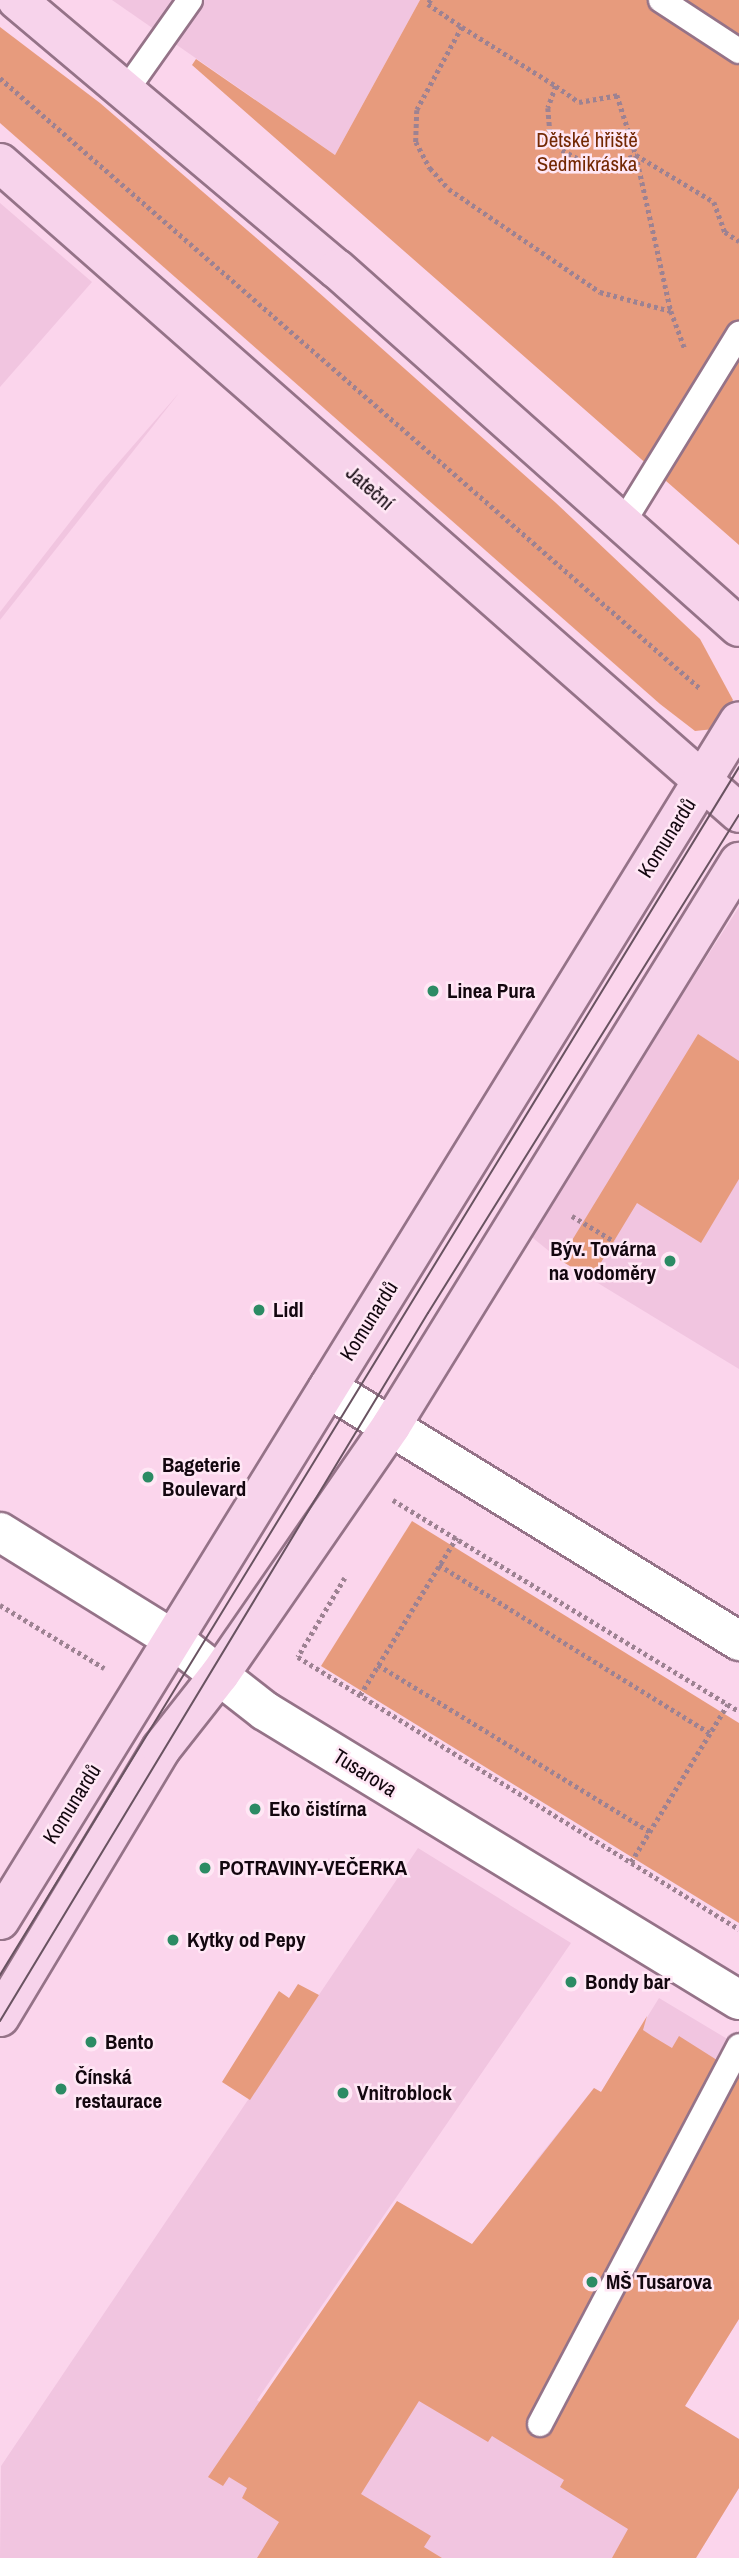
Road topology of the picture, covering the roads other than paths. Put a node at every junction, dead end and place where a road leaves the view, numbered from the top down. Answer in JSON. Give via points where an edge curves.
{"nodes":[{"id":1,"x":17,"y":0,"type":"edge"},
{"id":2,"x":190,"y":0,"type":"edge"},
{"id":3,"x":661,"y":0,"type":"edge"},
{"id":4,"x":739,"y":51,"type":"edge"},
{"id":5,"x":127,"y":89,"type":"junction"},
{"id":6,"x":0,"y":163,"type":"edge"},
{"id":7,"x":739,"y":334,"type":"edge"},
{"id":8,"x":624,"y":521,"type":"junction"},
{"id":9,"x":739,"y":627,"type":"edge"},
{"id":10,"x":739,"y":722,"type":"edge"},
{"id":11,"x":703,"y":780,"type":"junction"},
{"id":12,"x":739,"y":813,"type":"edge"},
{"id":13,"x":739,"y":862,"type":"edge"},
{"id":14,"x":328,"y":1388,"type":"junction"},
{"id":15,"x":391,"y":1426,"type":"junction"},
{"id":16,"x":0,"y":1532,"type":"edge"},
{"id":17,"x":174,"y":1640,"type":"junction"},
{"id":18,"x":739,"y":1641,"type":"edge"},
{"id":19,"x":220,"y":1674,"type":"junction"},
{"id":20,"x":0,"y":1920,"type":"edge"},
{"id":21,"x":739,"y":2000,"type":"edge"},
{"id":22,"x":0,"y":2017,"type":"edge"},
{"id":23,"x":739,"y":2046,"type":"edge"},
{"id":24,"x":540,"y":2424,"type":"dead end"}],
"edges":[{"from":1,"to":5,"type":"street"},
{"from":2,"to":5,"type":"lane"},
{"from":3,"to":4,"type":"lane"},
{"from":5,"to":8,"type":"street"},
{"from":6,"to":11,"type":"street","name":"Jateční"},
{"from":7,"to":8,"type":"lane"},
{"from":8,"to":9,"type":"street"},
{"from":10,"to":11,"type":"street","name":"Komunardů"},
{"from":11,"to":12,"type":"street","name":"Jateční"},
{"from":11,"to":14,"type":"street","name":"Komunardů"},
{"from":13,"to":15,"type":"street"},
{"from":14,"to":15,"type":"street"},
{"from":14,"to":17,"type":"street","name":"Komunardů"},
{"from":15,"to":18,"type":"street"},
{"from":15,"to":19,"type":"street"},
{"from":16,"to":17,"type":"street","name":"Tusarova"},
{"from":17,"to":19,"type":"street","name":"Tusarova"},
{"from":17,"to":20,"type":"street","name":"Komunardů"},
{"from":19,"to":21,"type":"street","name":"Tusarova","via":[[265,1711]]},
{"from":19,"to":22,"type":"street","via":[[161,1749]]},
{"from":23,"to":24,"type":"lane"}]}
